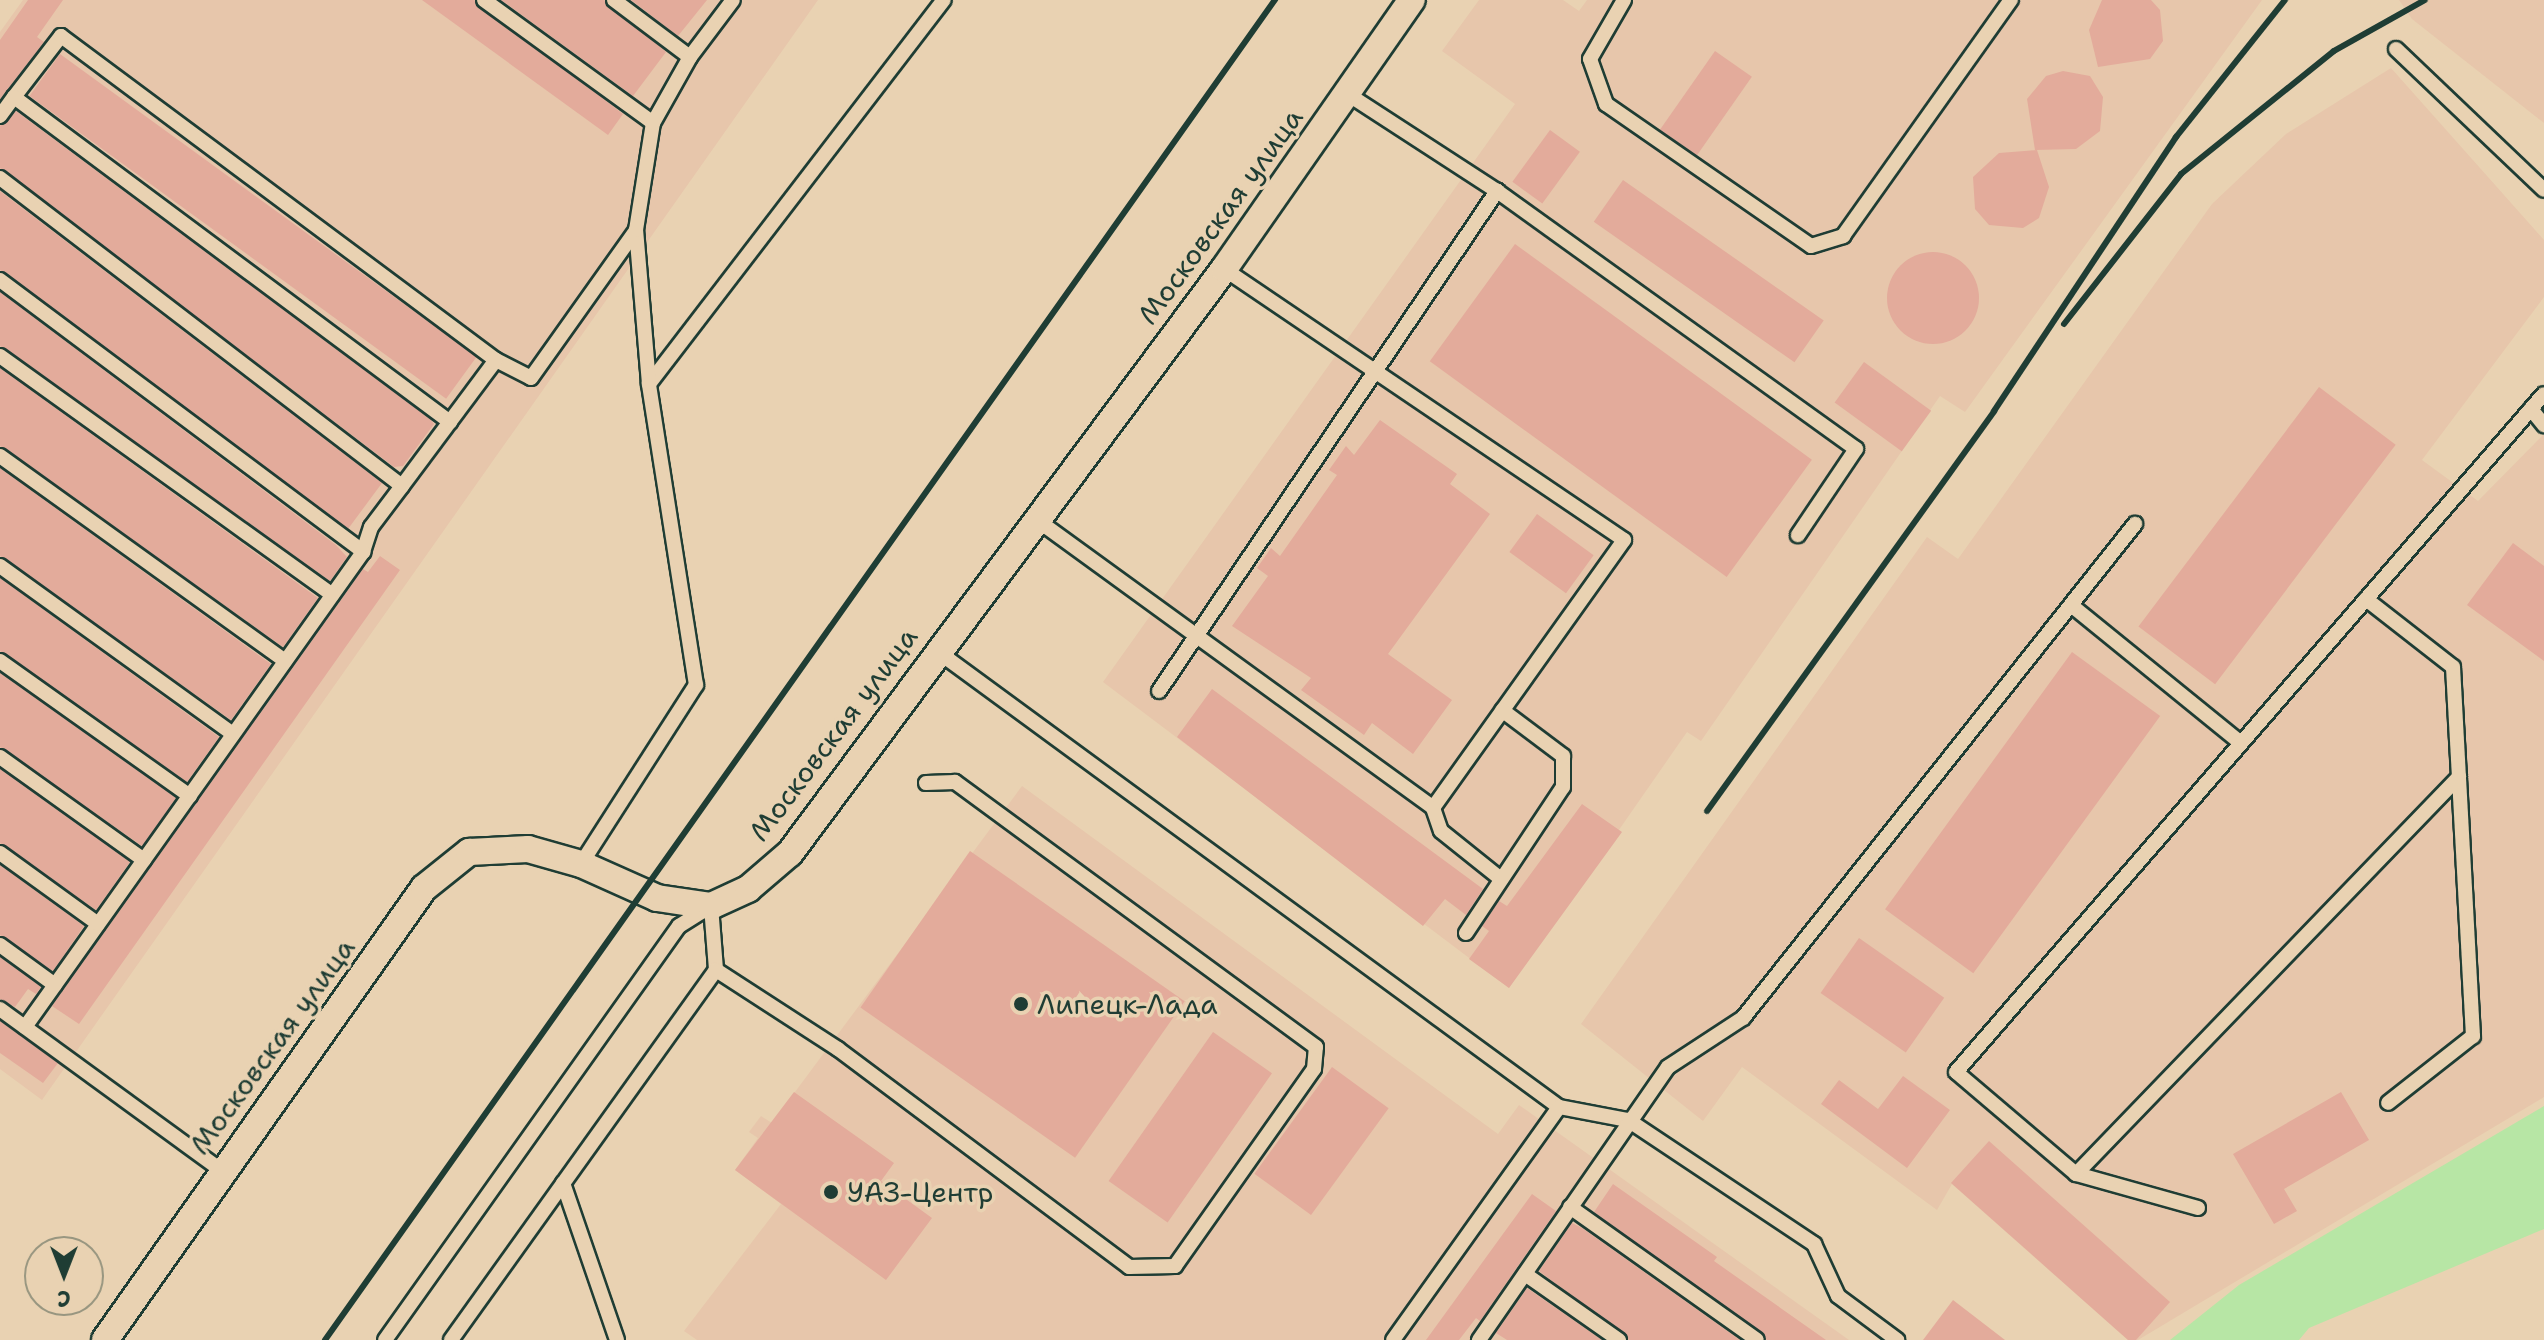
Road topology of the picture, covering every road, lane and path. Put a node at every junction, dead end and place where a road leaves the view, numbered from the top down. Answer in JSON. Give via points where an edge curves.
{"nodes":[{"id":1,"x":484,"y":0,"type":"edge"},
{"id":2,"x":614,"y":0,"type":"edge"},
{"id":3,"x":733,"y":0,"type":"edge"},
{"id":4,"x":944,"y":0,"type":"edge"},
{"id":5,"x":1412,"y":0,"type":"edge"},
{"id":6,"x":1624,"y":0,"type":"edge"},
{"id":7,"x":2011,"y":0,"type":"edge"},
{"id":8,"x":2396,"y":49,"type":"dead end"},
{"id":9,"x":690,"y":57,"type":"junction"},
{"id":10,"x":1349,"y":95,"type":"junction"},
{"id":11,"x":14,"y":97,"type":"junction"},
{"id":12,"x":0,"y":116,"type":"edge"},
{"id":13,"x":653,"y":123,"type":"junction"},
{"id":14,"x":0,"y":178,"type":"edge"},
{"id":15,"x":2544,"y":190,"type":"edge"},
{"id":16,"x":1497,"y":191,"type":"junction"},
{"id":17,"x":636,"y":230,"type":"junction"},
{"id":18,"x":1224,"y":269,"type":"junction"},
{"id":19,"x":0,"y":280,"type":"edge"},
{"id":20,"x":0,"y":356,"type":"edge"},
{"id":21,"x":496,"y":360,"type":"junction"},
{"id":22,"x":1377,"y":367,"type":"junction"},
{"id":23,"x":649,"y":384,"type":"junction"},
{"id":24,"x":2544,"y":394,"type":"edge"},
{"id":25,"x":2531,"y":409,"type":"junction"},
{"id":26,"x":450,"y":422,"type":"junction"},
{"id":27,"x":2544,"y":425,"type":"edge"},
{"id":28,"x":0,"y":456,"type":"edge"},
{"id":29,"x":402,"y":486,"type":"junction"},
{"id":30,"x":1033,"y":517,"type":"junction"},
{"id":31,"x":2135,"y":524,"type":"dead end"},
{"id":32,"x":1798,"y":535,"type":"dead end"},
{"id":33,"x":363,"y":552,"type":"junction"},
{"id":34,"x":0,"y":566,"type":"edge"},
{"id":35,"x":332,"y":595,"type":"junction"},
{"id":36,"x":2366,"y":599,"type":"junction"},
{"id":37,"x":2071,"y":605,"type":"junction"},
{"id":38,"x":1197,"y":632,"type":"junction"},
{"id":39,"x":937,"y":650,"type":"junction"},
{"id":40,"x":0,"y":661,"type":"edge"},
{"id":41,"x":285,"y":661,"type":"junction"},
{"id":42,"x":1159,"y":691,"type":"dead end"},
{"id":43,"x":1502,"y":710,"type":"junction"},
{"id":44,"x":233,"y":734,"type":"junction"},
{"id":45,"x":2241,"y":743,"type":"junction"},
{"id":46,"x":0,"y":757,"type":"edge"},
{"id":47,"x":2459,"y":777,"type":"junction"},
{"id":48,"x":926,"y":783,"type":"dead end"},
{"id":49,"x":190,"y":796,"type":"junction"},
{"id":50,"x":1433,"y":808,"type":"junction"},
{"id":51,"x":0,"y":853,"type":"edge"},
{"id":52,"x":144,"y":860,"type":"junction"},
{"id":53,"x":581,"y":864,"type":"junction"},
{"id":54,"x":1501,"y":879,"type":"junction"},
{"id":55,"x":711,"y":906,"type":"junction"},
{"id":56,"x":98,"y":924,"type":"junction"},
{"id":57,"x":1466,"y":933,"type":"dead end"},
{"id":58,"x":0,"y":945,"type":"edge"},
{"id":59,"x":716,"y":970,"type":"junction"},
{"id":60,"x":55,"y":985,"type":"junction"},
{"id":61,"x":0,"y":1009,"type":"edge"},
{"id":62,"x":25,"y":1027,"type":"junction"},
{"id":63,"x":2388,"y":1103,"type":"dead end"},
{"id":64,"x":1559,"y":1107,"type":"junction"},
{"id":65,"x":1628,"y":1120,"type":"junction"},
{"id":66,"x":222,"y":1171,"type":"junction"},
{"id":67,"x":2076,"y":1174,"type":"junction"},
{"id":68,"x":563,"y":1183,"type":"junction"},
{"id":69,"x":1570,"y":1207,"type":"junction"},
{"id":70,"x":2198,"y":1208,"type":"dead end"},
{"id":71,"x":1525,"y":1274,"type":"junction"},
{"id":72,"x":1482,"y":1339,"type":"edge"},
{"id":73,"x":105,"y":1340,"type":"edge"},
{"id":74,"x":385,"y":1340,"type":"edge"},
{"id":75,"x":451,"y":1340,"type":"edge"},
{"id":76,"x":617,"y":1340,"type":"edge"},
{"id":77,"x":1393,"y":1340,"type":"edge"},
{"id":78,"x":1619,"y":1340,"type":"edge"},
{"id":79,"x":1757,"y":1340,"type":"edge"},
{"id":80,"x":1897,"y":1340,"type":"edge"}],
"edges":[{"from":1,"to":13,"type":"lane"},
{"from":2,"to":9,"type":"lane"},
{"from":3,"to":9,"type":"lane"},
{"from":4,"to":23,"type":"lane"},
{"from":5,"to":10,"type":"street","name":"Московская улица"},
{"from":6,"to":7,"type":"lane","via":[[1590,59],[1606,104],[1811,246],[1843,236]]},
{"from":8,"to":15,"type":"lane"},
{"from":9,"to":13,"type":"lane"},
{"from":10,"to":16,"type":"lane"},
{"from":10,"to":18,"type":"street","name":"Московская улица"},
{"from":11,"to":12,"type":"lane"},
{"from":11,"to":21,"type":"lane","via":[[61,36]]},
{"from":11,"to":26,"type":"lane"},
{"from":13,"to":17,"type":"lane"},
{"from":14,"to":29,"type":"lane"},
{"from":16,"to":22,"type":"lane"},
{"from":16,"to":32,"type":"lane","via":[[1856,449]]},
{"from":17,"to":21,"type":"lane","via":[[531,378]]},
{"from":17,"to":23,"type":"lane"},
{"from":18,"to":22,"type":"lane"},
{"from":18,"to":30,"type":"street","name":"Московская улица"},
{"from":19,"to":33,"type":"lane"},
{"from":20,"to":35,"type":"lane"},
{"from":21,"to":26,"type":"lane"},
{"from":22,"to":38,"type":"lane"},
{"from":22,"to":43,"type":"lane","via":[[1624,540]]},
{"from":23,"to":53,"type":"lane","via":[[696,685]]},
{"from":24,"to":25,"type":"lane"},
{"from":25,"to":27,"type":"lane"},
{"from":25,"to":36,"type":"lane"},
{"from":26,"to":29,"type":"lane"},
{"from":28,"to":41,"type":"lane"},
{"from":29,"to":33,"type":"lane","via":[[371,527]]},
{"from":30,"to":38,"type":"lane"},
{"from":30,"to":39,"type":"street","name":"Московская улица"},
{"from":31,"to":37,"type":"lane"},
{"from":33,"to":35,"type":"lane"},
{"from":34,"to":44,"type":"lane"},
{"from":35,"to":41,"type":"lane"},
{"from":36,"to":45,"type":"lane"},
{"from":36,"to":47,"type":"lane","via":[[2453,667]]},
{"from":37,"to":45,"type":"lane"},
{"from":37,"to":65,"type":"lane","via":[[1743,1018],[1668,1067]]},
{"from":38,"to":42,"type":"lane"},
{"from":38,"to":50,"type":"lane"},
{"from":39,"to":55,"type":"street","name":"Московская улица","via":[[790,853],[748,889]]},
{"from":39,"to":64,"type":"lane"},
{"from":40,"to":49,"type":"lane"},
{"from":41,"to":44,"type":"lane"},
{"from":43,"to":50,"type":"lane"},
{"from":43,"to":54,"type":"lane","via":[[1563,756],[1563,787]]},
{"from":44,"to":49,"type":"lane"},
{"from":45,"to":67,"type":"lane","via":[[1956,1072]]},
{"from":46,"to":52,"type":"lane"},
{"from":47,"to":63,"type":"lane","via":[[2473,1036]]},
{"from":47,"to":67,"type":"lane"},
{"from":48,"to":59,"type":"lane","via":[[955,782],[1316,1047],[1314,1069],[1175,1266],[1129,1267],[838,1049]]},
{"from":49,"to":52,"type":"lane"},
{"from":50,"to":54,"type":"lane","via":[[1441,831]]},
{"from":51,"to":56,"type":"lane"},
{"from":52,"to":56,"type":"lane"},
{"from":53,"to":55,"type":"street","name":"Московская улица","via":[[657,898]]},
{"from":53,"to":66,"type":"street","name":"Московская улица","via":[[528,849],[469,852],[424,888]]},
{"from":54,"to":57,"type":"lane"},
{"from":55,"to":59,"type":"lane"},
{"from":55,"to":74,"type":"lane","via":[[679,926]]},
{"from":56,"to":60,"type":"lane"},
{"from":58,"to":60,"type":"lane"},
{"from":59,"to":68,"type":"lane"},
{"from":60,"to":62,"type":"lane"},
{"from":61,"to":62,"type":"lane"},
{"from":62,"to":66,"type":"lane"},
{"from":64,"to":65,"type":"lane"},
{"from":64,"to":77,"type":"lane"},
{"from":65,"to":69,"type":"lane"},
{"from":65,"to":80,"type":"lane","via":[[1814,1244],[1838,1296]]},
{"from":66,"to":73,"type":"street","name":"Московская улица"},
{"from":67,"to":70,"type":"lane"},
{"from":68,"to":75,"type":"lane"},
{"from":68,"to":76,"type":"lane"},
{"from":69,"to":71,"type":"lane"},
{"from":69,"to":79,"type":"lane"},
{"from":71,"to":72,"type":"lane"},
{"from":71,"to":78,"type":"lane"}]}
